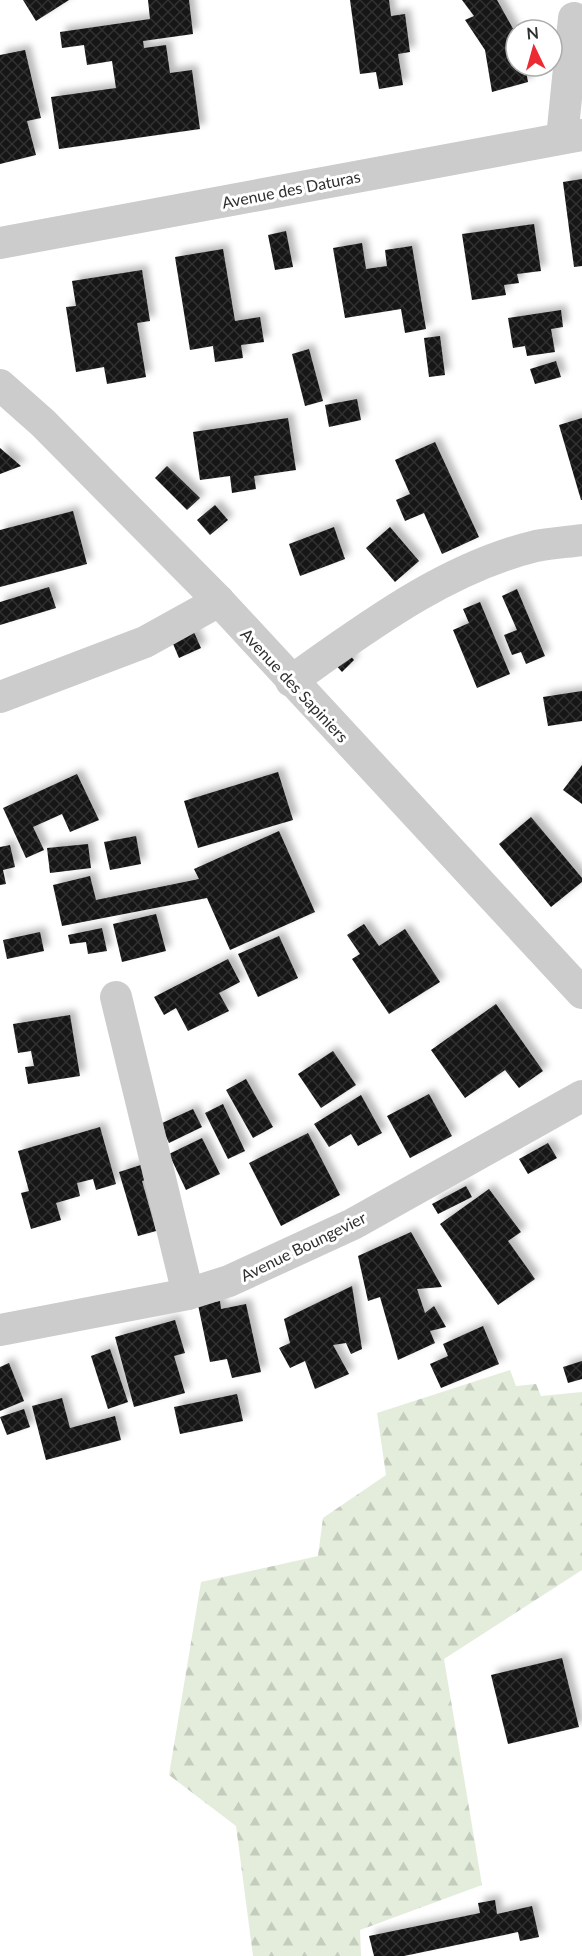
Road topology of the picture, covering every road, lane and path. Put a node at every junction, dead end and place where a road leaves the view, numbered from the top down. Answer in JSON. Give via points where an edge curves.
{"nodes":[{"id":1,"x":573,"y":15,"type":"edge"},
{"id":2,"x":572,"y":136,"type":"edge"},
{"id":3,"x":0,"y":243,"type":"edge"},
{"id":4,"x":0,"y":385,"type":"edge"},
{"id":5,"x":582,"y":540,"type":"edge"},
{"id":6,"x":219,"y":601,"type":"junction"},
{"id":7,"x":291,"y":681,"type":"junction"},
{"id":8,"x":0,"y":697,"type":"edge"},
{"id":9,"x":582,"y":993,"type":"edge"},
{"id":10,"x":116,"y":997,"type":"dead end"},
{"id":11,"x":582,"y":1096,"type":"edge"},
{"id":12,"x":188,"y":1293,"type":"junction"},
{"id":13,"x":0,"y":1330,"type":"edge"}],
"edges":[{"from":1,"to":2,"type":"street"},
{"from":2,"to":3,"type":"street","name":"Avenue des Daturas"},
{"from":4,"to":6,"type":"street","name":"Avenue des Sapiniers","via":[[43,423]]},
{"from":5,"to":7,"type":"street","via":[[536,546],[473,568],[379,619]]},
{"from":6,"to":7,"type":"street","name":"Avenue des Sapiniers"},
{"from":6,"to":8,"type":"street","via":[[145,642]]},
{"from":7,"to":9,"type":"street","name":"Avenue des Sapiniers"},
{"from":10,"to":12,"type":"street"},
{"from":11,"to":12,"type":"street","name":"Avenue Boungevier","via":[[353,1224],[230,1281]]},
{"from":12,"to":13,"type":"street","name":"Avenue Boungevier"}]}
